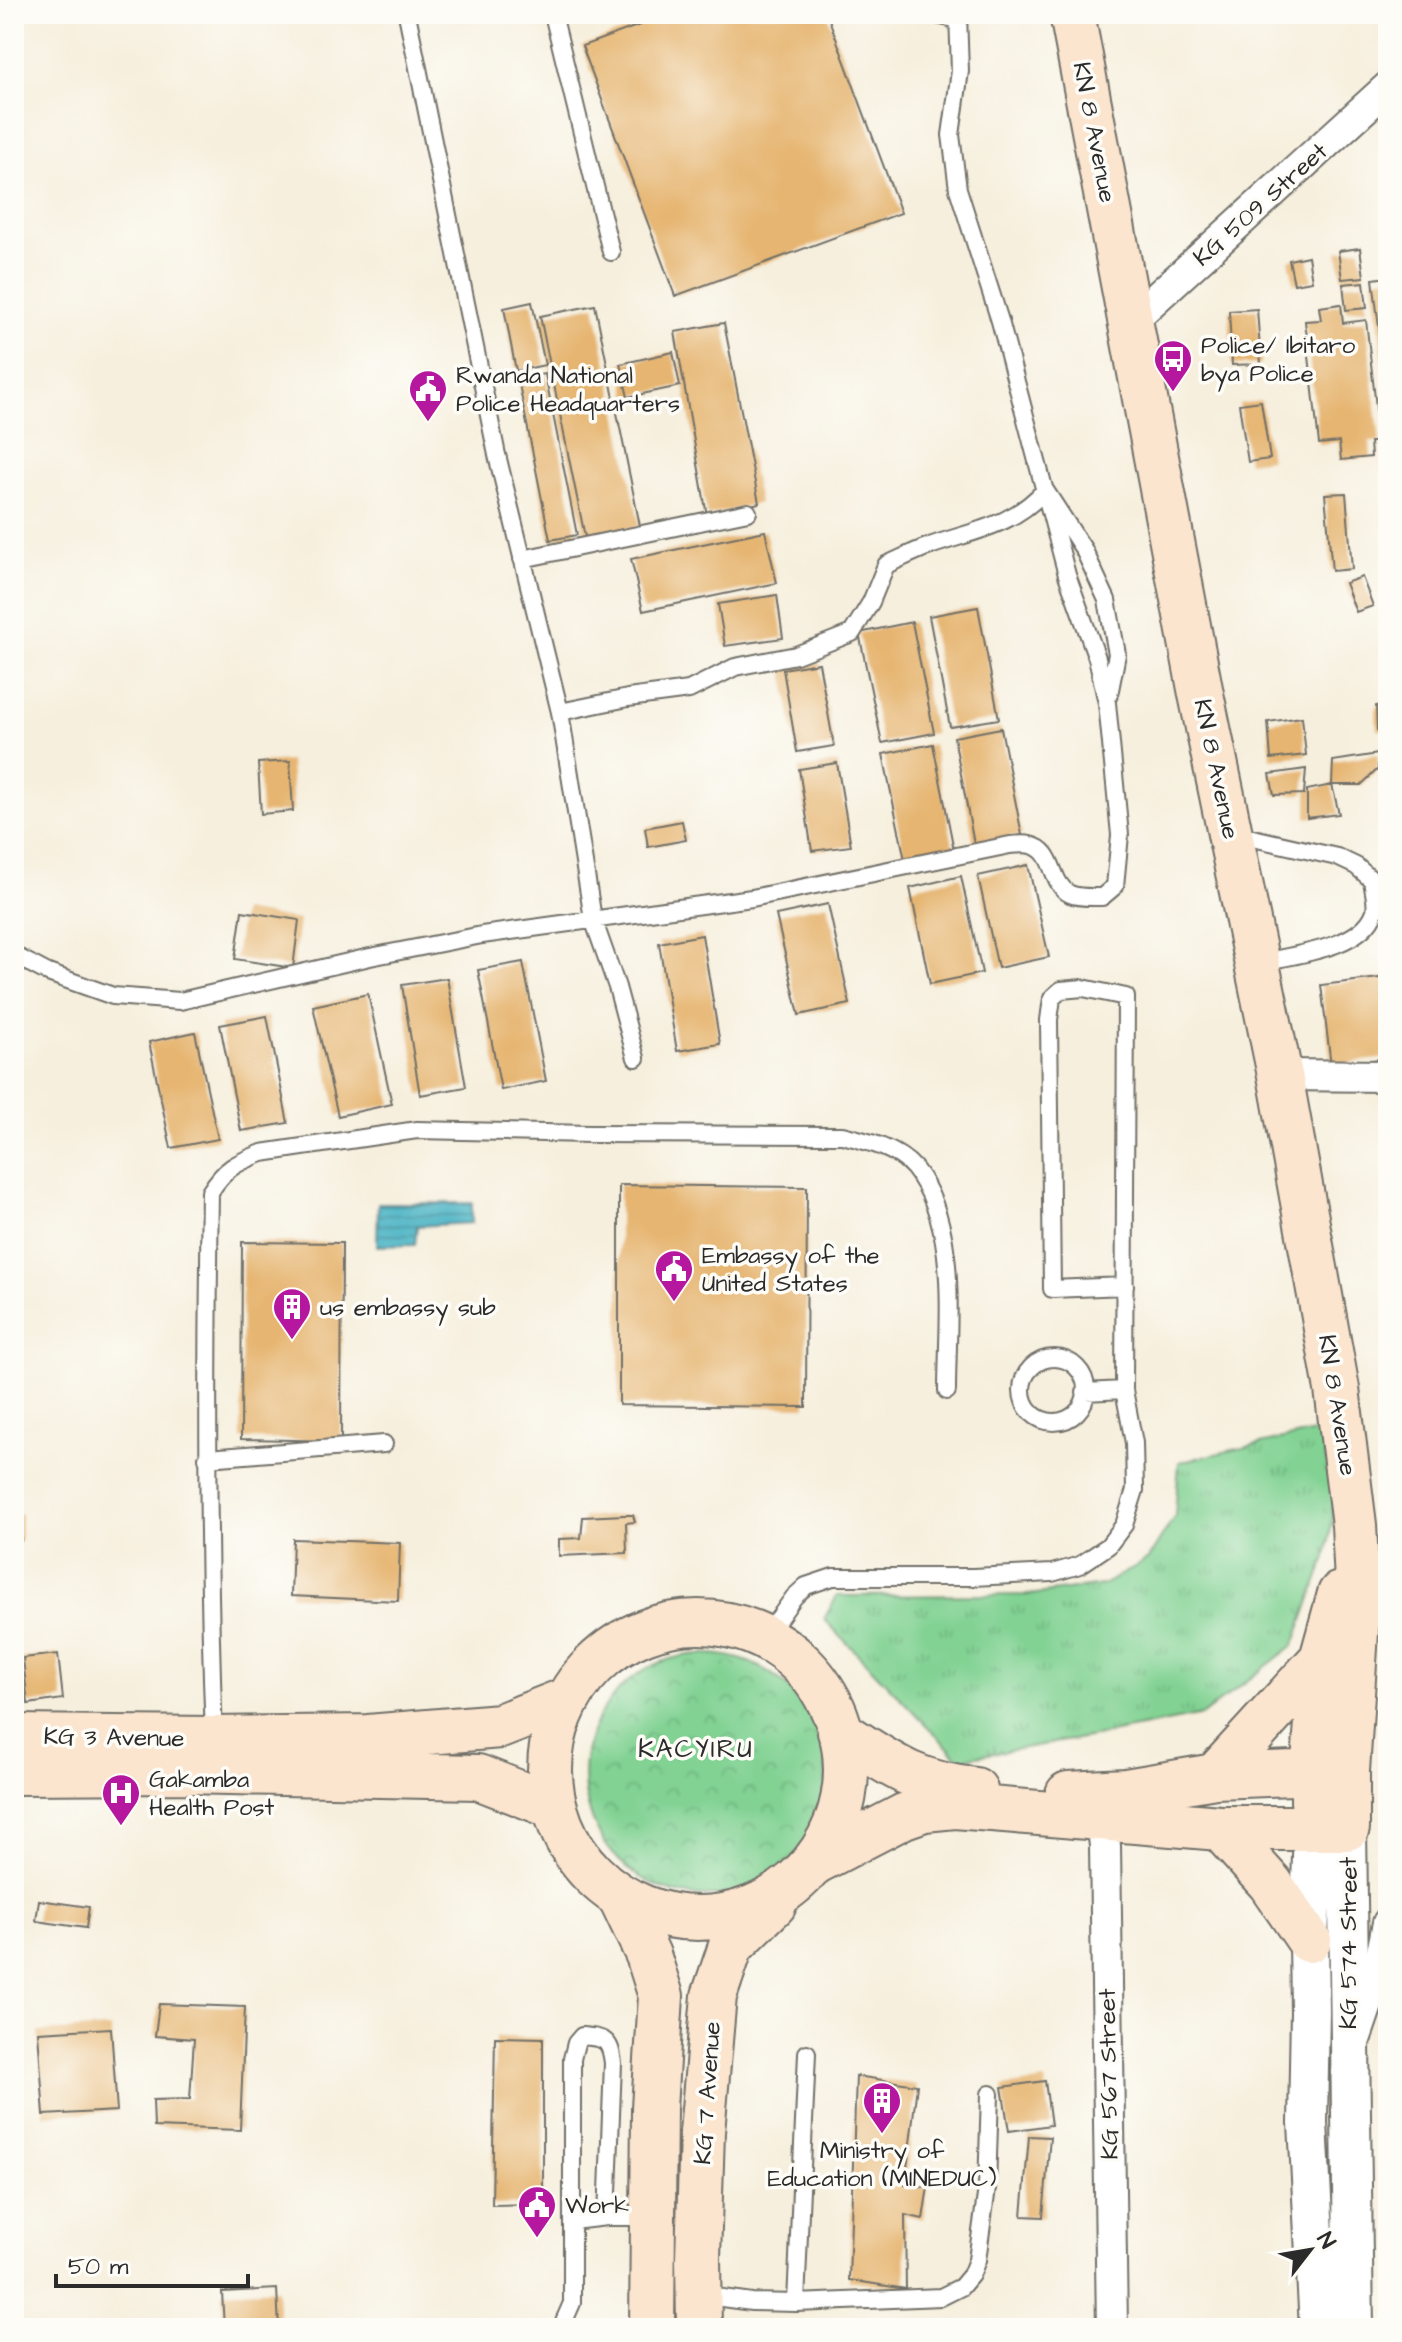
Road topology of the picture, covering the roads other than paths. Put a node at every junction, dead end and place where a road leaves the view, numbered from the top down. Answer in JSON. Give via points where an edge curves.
{"nodes":[{"id":1,"x":407,"y":14,"type":"edge"},
{"id":2,"x":553,"y":14,"type":"edge"},
{"id":3,"x":932,"y":14,"type":"edge"},
{"id":4,"x":1072,"y":14,"type":"edge"},
{"id":5,"x":958,"y":17,"type":"edge"},
{"id":6,"x":1388,"y":87,"type":"edge"},
{"id":7,"x":611,"y":252,"type":"dead end"},
{"id":8,"x":1131,"y":321,"type":"junction"},
{"id":9,"x":1045,"y":490,"type":"junction"},
{"id":10,"x":748,"y":512,"type":"dead end"},
{"id":11,"x":522,"y":559,"type":"junction"},
{"id":12,"x":1107,"y":703,"type":"junction"},
{"id":13,"x":560,"y":712,"type":"junction"},
{"id":14,"x":1230,"y":833,"type":"junction"},
{"id":15,"x":593,"y":919,"type":"junction"},
{"id":16,"x":14,"y":955,"type":"edge"},
{"id":17,"x":1257,"y":964,"type":"junction"},
{"id":18,"x":636,"y":1058,"type":"dead end"},
{"id":19,"x":1280,"y":1075,"type":"junction"},
{"id":20,"x":1388,"y":1076,"type":"edge"},
{"id":21,"x":1125,"y":1286,"type":"junction"},
{"id":22,"x":1124,"y":1390,"type":"junction"},
{"id":23,"x":947,"y":1391,"type":"dead end"},
{"id":24,"x":1085,"y":1392,"type":"dead end"},
{"id":25,"x":384,"y":1444,"type":"dead end"},
{"id":26,"x":207,"y":1458,"type":"junction"},
{"id":27,"x":1354,"y":1525,"type":"junction"},
{"id":28,"x":766,"y":1636,"type":"junction"},
{"id":29,"x":1322,"y":1659,"type":"junction"},
{"id":30,"x":566,"y":1700,"type":"junction"},
{"id":31,"x":840,"y":1732,"type":"junction"},
{"id":32,"x":14,"y":1737,"type":"edge"},
{"id":33,"x":214,"y":1739,"type":"junction"},
{"id":34,"x":14,"y":1772,"type":"edge"},
{"id":35,"x":1330,"y":1772,"type":"junction"},
{"id":36,"x":1215,"y":1776,"type":"junction"},
{"id":37,"x":555,"y":1807,"type":"junction"},
{"id":38,"x":1100,"y":1807,"type":"junction"},
{"id":39,"x":1220,"y":1828,"type":"junction"},
{"id":40,"x":1330,"y":1828,"type":"junction"},
{"id":41,"x":805,"y":1874,"type":"junction"},
{"id":42,"x":620,"y":1896,"type":"junction"},
{"id":43,"x":1388,"y":1923,"type":"edge"},
{"id":44,"x":1309,"y":1940,"type":"junction"},
{"id":45,"x":807,"y":2053,"type":"dead end"},
{"id":46,"x":1349,"y":2058,"type":"junction"},
{"id":47,"x":990,"y":2094,"type":"dead end"},
{"id":48,"x":607,"y":2217,"type":"junction"},
{"id":49,"x":652,"y":2217,"type":"junction"},
{"id":50,"x":572,"y":2221,"type":"junction"},
{"id":51,"x":796,"y":2303,"type":"junction"},
{"id":52,"x":698,"y":2312,"type":"edge"},
{"id":53,"x":561,"y":2328,"type":"edge"},
{"id":54,"x":652,"y":2328,"type":"edge"},
{"id":55,"x":1112,"y":2328,"type":"edge"},
{"id":56,"x":1319,"y":2328,"type":"edge"},
{"id":57,"x":1354,"y":2328,"type":"edge"}],
"edges":[{"from":1,"to":11,"type":"lane"},
{"from":2,"to":7,"type":"lane"},
{"from":3,"to":5,"type":"lane"},
{"from":4,"to":8,"type":"main road","name":"KN 8 Avenue"},
{"from":5,"to":9,"type":"lane","via":[[960,71],[951,135],[958,189]]},
{"from":6,"to":8,"type":"street","name":"KG 509 Street"},
{"from":8,"to":14,"type":"main road","name":"KN 8 Avenue"},
{"from":9,"to":12,"type":"lane"},
{"from":9,"to":12,"type":"lane","via":[[1084,550],[1107,600],[1117,654]]},
{"from":9,"to":13,"type":"lane","via":[[1031,507],[1004,523],[886,565],[852,633],[796,655],[735,667],[689,690]]},
{"from":10,"to":11,"type":"lane"},
{"from":11,"to":13,"type":"lane"},
{"from":12,"to":15,"type":"lane","via":[[1120,835],[1115,886],[1102,897],[1068,893],[1057,881],[1050,859],[1030,844],[752,898]]},
{"from":13,"to":15,"type":"lane"},
{"from":14,"to":17,"type":"main road","name":"KN 8 Avenue"},
{"from":14,"to":17,"type":"lane","via":[[1337,857],[1372,880],[1376,909],[1363,931],[1347,942]]},
{"from":15,"to":16,"type":"lane","via":[[412,948],[180,1001],[113,996]]},
{"from":15,"to":18,"type":"lane"},
{"from":17,"to":19,"type":"main road","name":"KN 8 Avenue"},
{"from":19,"to":20,"type":"street"},
{"from":19,"to":27,"type":"main road","name":"KN 8 Avenue","via":[[1337,1389]]},
{"from":21,"to":21,"type":"lane","via":[[1126,997],[1083,988],[1061,990],[1052,998],[1049,1020],[1052,1289]]},
{"from":21,"to":22,"type":"lane"},
{"from":22,"to":24,"type":"lane"},
{"from":22,"to":28,"type":"lane","via":[[1134,1443],[1135,1490],[1124,1525],[1108,1546],[1080,1565],[1052,1573],[833,1577],[806,1586]]},
{"from":23,"to":26,"type":"lane","via":[[947,1254],[933,1200],[913,1166],[880,1144],[842,1135],[417,1130],[262,1153],[220,1176],[210,1192]]},
{"from":25,"to":26,"type":"lane"},
{"from":26,"to":33,"type":"lane"},
{"from":27,"to":29,"type":"main road","name":"KN 8 Avenue"},
{"from":27,"to":35,"type":"main road","name":"KN 8 Avenue","via":[[1358,1601]]},
{"from":28,"to":30,"type":"main road","via":[[729,1623],[691,1620],[653,1627],[608,1652]]},
{"from":28,"to":31,"type":"main road","via":[[807,1668],[835,1710]]},
{"from":29,"to":35,"type":"main road","name":"KN 8 Avenue"},
{"from":29,"to":36,"type":"main road"},
{"from":30,"to":33,"type":"main road","name":"KG 3 Avenue","via":[[500,1726],[368,1737]]},
{"from":30,"to":37,"type":"main road","via":[[551,1753]]},
{"from":31,"to":38,"type":"main road","via":[[926,1782]]},
{"from":31,"to":41,"type":"main road","via":[[848,1762],[841,1814]]},
{"from":32,"to":33,"type":"main road","name":"KG 3 Avenue"},
{"from":34,"to":37,"type":"main road","name":"KG 3 Avenue","via":[[478,1777]]},
{"from":35,"to":36,"type":"main road"},
{"from":35,"to":40,"type":"main road"},
{"from":36,"to":38,"type":"main road"},
{"from":37,"to":42,"type":"main road","via":[[583,1862]]},
{"from":38,"to":39,"type":"main road"},
{"from":38,"to":41,"type":"main road","via":[[924,1809]]},
{"from":38,"to":55,"type":"street","name":"KG 567 Street","via":[[1105,1846]]},
{"from":39,"to":40,"type":"main road"},
{"from":39,"to":44,"type":"main road","via":[[1270,1883]]},
{"from":40,"to":44,"type":"street"},
{"from":40,"to":46,"type":"street","name":"KG 574 Street"},
{"from":41,"to":42,"type":"main road","via":[[738,1914],[704,1921],[678,1919]]},
{"from":41,"to":52,"type":"main road","name":"KG 7 Avenue","via":[[731,1946],[714,1996],[702,2132]]},
{"from":42,"to":49,"type":"main road","name":"KG 7 Avenue","via":[[661,1996]]},
{"from":43,"to":46,"type":"street","name":"KG 574 Street","via":[[1378,1973]]},
{"from":44,"to":56,"type":"street","via":[[1308,2123]]},
{"from":45,"to":51,"type":"lane"},
{"from":46,"to":57,"type":"street","name":"KG 574 Street"},
{"from":47,"to":51,"type":"lane","via":[[987,2188],[977,2260],[961,2287],[941,2297]]},
{"from":48,"to":49,"type":"lane"},
{"from":48,"to":50,"type":"lane"},
{"from":48,"to":50,"type":"lane","via":[[611,2046],[602,2038],[582,2036],[572,2059]]},
{"from":49,"to":54,"type":"main road","name":"KG 7 Avenue"},
{"from":50,"to":53,"type":"lane","via":[[572,2303]]},
{"from":51,"to":52,"type":"lane","via":[[752,2302]]}]}
